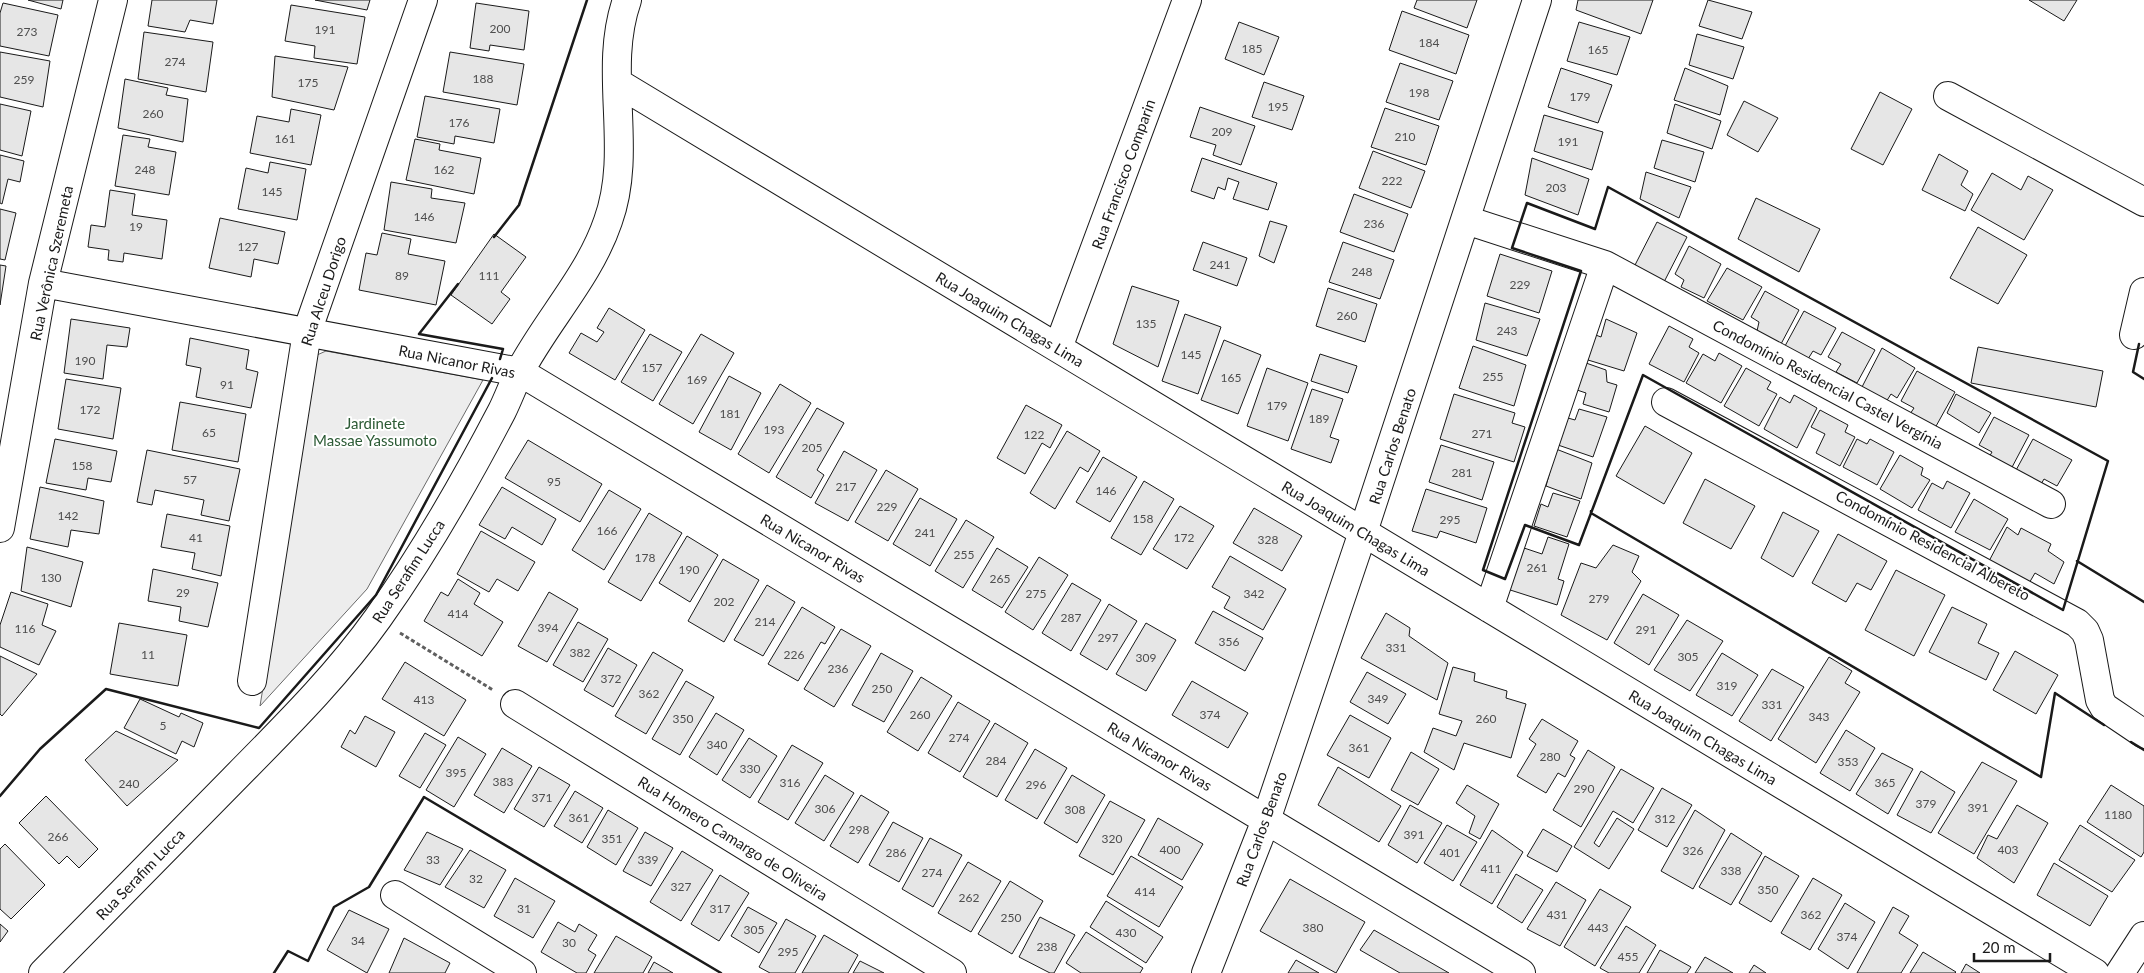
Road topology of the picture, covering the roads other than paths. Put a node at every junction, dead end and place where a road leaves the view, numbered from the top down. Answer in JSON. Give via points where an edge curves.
{"nodes":[{"id":1,"x":113,"y":0,"type":"edge"},
{"id":2,"x":423,"y":0,"type":"edge"},
{"id":3,"x":627,"y":0,"type":"edge"},
{"id":4,"x":1187,"y":0,"type":"edge"},
{"id":5,"x":1537,"y":0,"type":"edge"},
{"id":6,"x":618,"y":83,"type":"junction"},
{"id":7,"x":1948,"y":96,"type":"dead end"},
{"id":8,"x":2144,"y":202,"type":"edge"},
{"id":9,"x":1466,"y":220,"type":"junction"},
{"id":10,"x":1605,"y":265,"type":"junction"},
{"id":11,"x":43,"y":283,"type":"junction"},
{"id":12,"x":2144,"y":292,"type":"edge"},
{"id":13,"x":307,"y":332,"type":"junction"},
{"id":14,"x":2134,"y":335,"type":"dead end"},
{"id":15,"x":1058,"y":348,"type":"junction"},
{"id":16,"x":520,"y":372,"type":"junction"},
{"id":17,"x":1666,"y":402,"type":"dead end"},
{"id":18,"x":2051,"y":504,"type":"dead end"},
{"id":19,"x":0,"y":528,"type":"edge"},
{"id":20,"x":1364,"y":532,"type":"junction"},
{"id":21,"x":1489,"y":608,"type":"junction"},
{"id":22,"x":252,"y":681,"type":"dead end"},
{"id":23,"x":515,"y":704,"type":"road end"},
{"id":24,"x":2144,"y":734,"type":"edge"},
{"id":25,"x":1266,"y":820,"type":"junction"},
{"id":26,"x":395,"y":894,"type":"dead end"},
{"id":27,"x":2144,"y":936,"type":"edge"},
{"id":28,"x":43,"y":973,"type":"edge"},
{"id":29,"x":522,"y":973,"type":"edge"},
{"id":30,"x":952,"y":973,"type":"edge"},
{"id":31,"x":1206,"y":973,"type":"edge"},
{"id":32,"x":1521,"y":973,"type":"edge"},
{"id":33,"x":2095,"y":973,"type":"edge"},
{"id":34,"x":2120,"y":973,"type":"edge"}],
"edges":[{"from":1,"to":11,"type":"street","name":"Rua Verônica Szeremeta"},
{"from":2,"to":13,"type":"street","name":"Rua Alceu Dorigo"},
{"from":3,"to":6,"type":"street","name":"Rua Serafim Lucca","via":[[618,32]]},
{"from":4,"to":15,"type":"street","name":"Rua Francisco Comparin"},
{"from":5,"to":9,"type":"street","name":"Rua Carlos Benato"},
{"from":6,"to":15,"type":"street","name":"Rua Joaquim Chagas Lima"},
{"from":6,"to":16,"type":"street","name":"Rua Serafim Lucca","via":[[619,165],[609,220],[586,268]]},
{"from":7,"to":8,"type":"street"},
{"from":9,"to":10,"type":"street","name":"Condomínio Residencial Castel Vergínia"},
{"from":9,"to":20,"type":"street","name":"Rua Carlos Benato"},
{"from":10,"to":18,"type":"street","name":"Condomínio Residencial Castel Vergínia"},
{"from":10,"to":21,"type":"street"},
{"from":11,"to":13,"type":"street","name":"Rua Nicanor Rivas"},
{"from":11,"to":19,"type":"street","name":"Rua Verônica Szeremeta"},
{"from":12,"to":14,"type":"street"},
{"from":13,"to":16,"type":"street","name":"Rua Nicanor Rivas"},
{"from":13,"to":22,"type":"street","name":"Rua Alceu Dorigo"},
{"from":15,"to":20,"type":"street","name":"Rua Joaquim Chagas Lima"},
{"from":16,"to":25,"type":"street","name":"Rua Nicanor Rivas"},
{"from":16,"to":28,"type":"street","name":"Rua Serafim Lucca","via":[[461,487],[378,619],[320,690]]},
{"from":17,"to":24,"type":"street","name":"Condomínio Residencial Albereto","via":[[2077,623],[2086,631],[2089,640],[2104,707]]},
{"from":20,"to":21,"type":"street","name":"Rua Joaquim Chagas Lima"},
{"from":20,"to":25,"type":"street","name":"Rua Carlos Benato"},
{"from":21,"to":33,"type":"street","name":"Rua Joaquim Chagas Lima"},
{"from":23,"to":30,"type":"street","name":"Rua Homero Camargo de Oliveira"},
{"from":25,"to":31,"type":"street","name":"Rua Carlos Benato"},
{"from":25,"to":32,"type":"street","name":"Rua Nicanor Rivas"},
{"from":26,"to":29,"type":"street"},
{"from":27,"to":34,"type":"street"}]}
